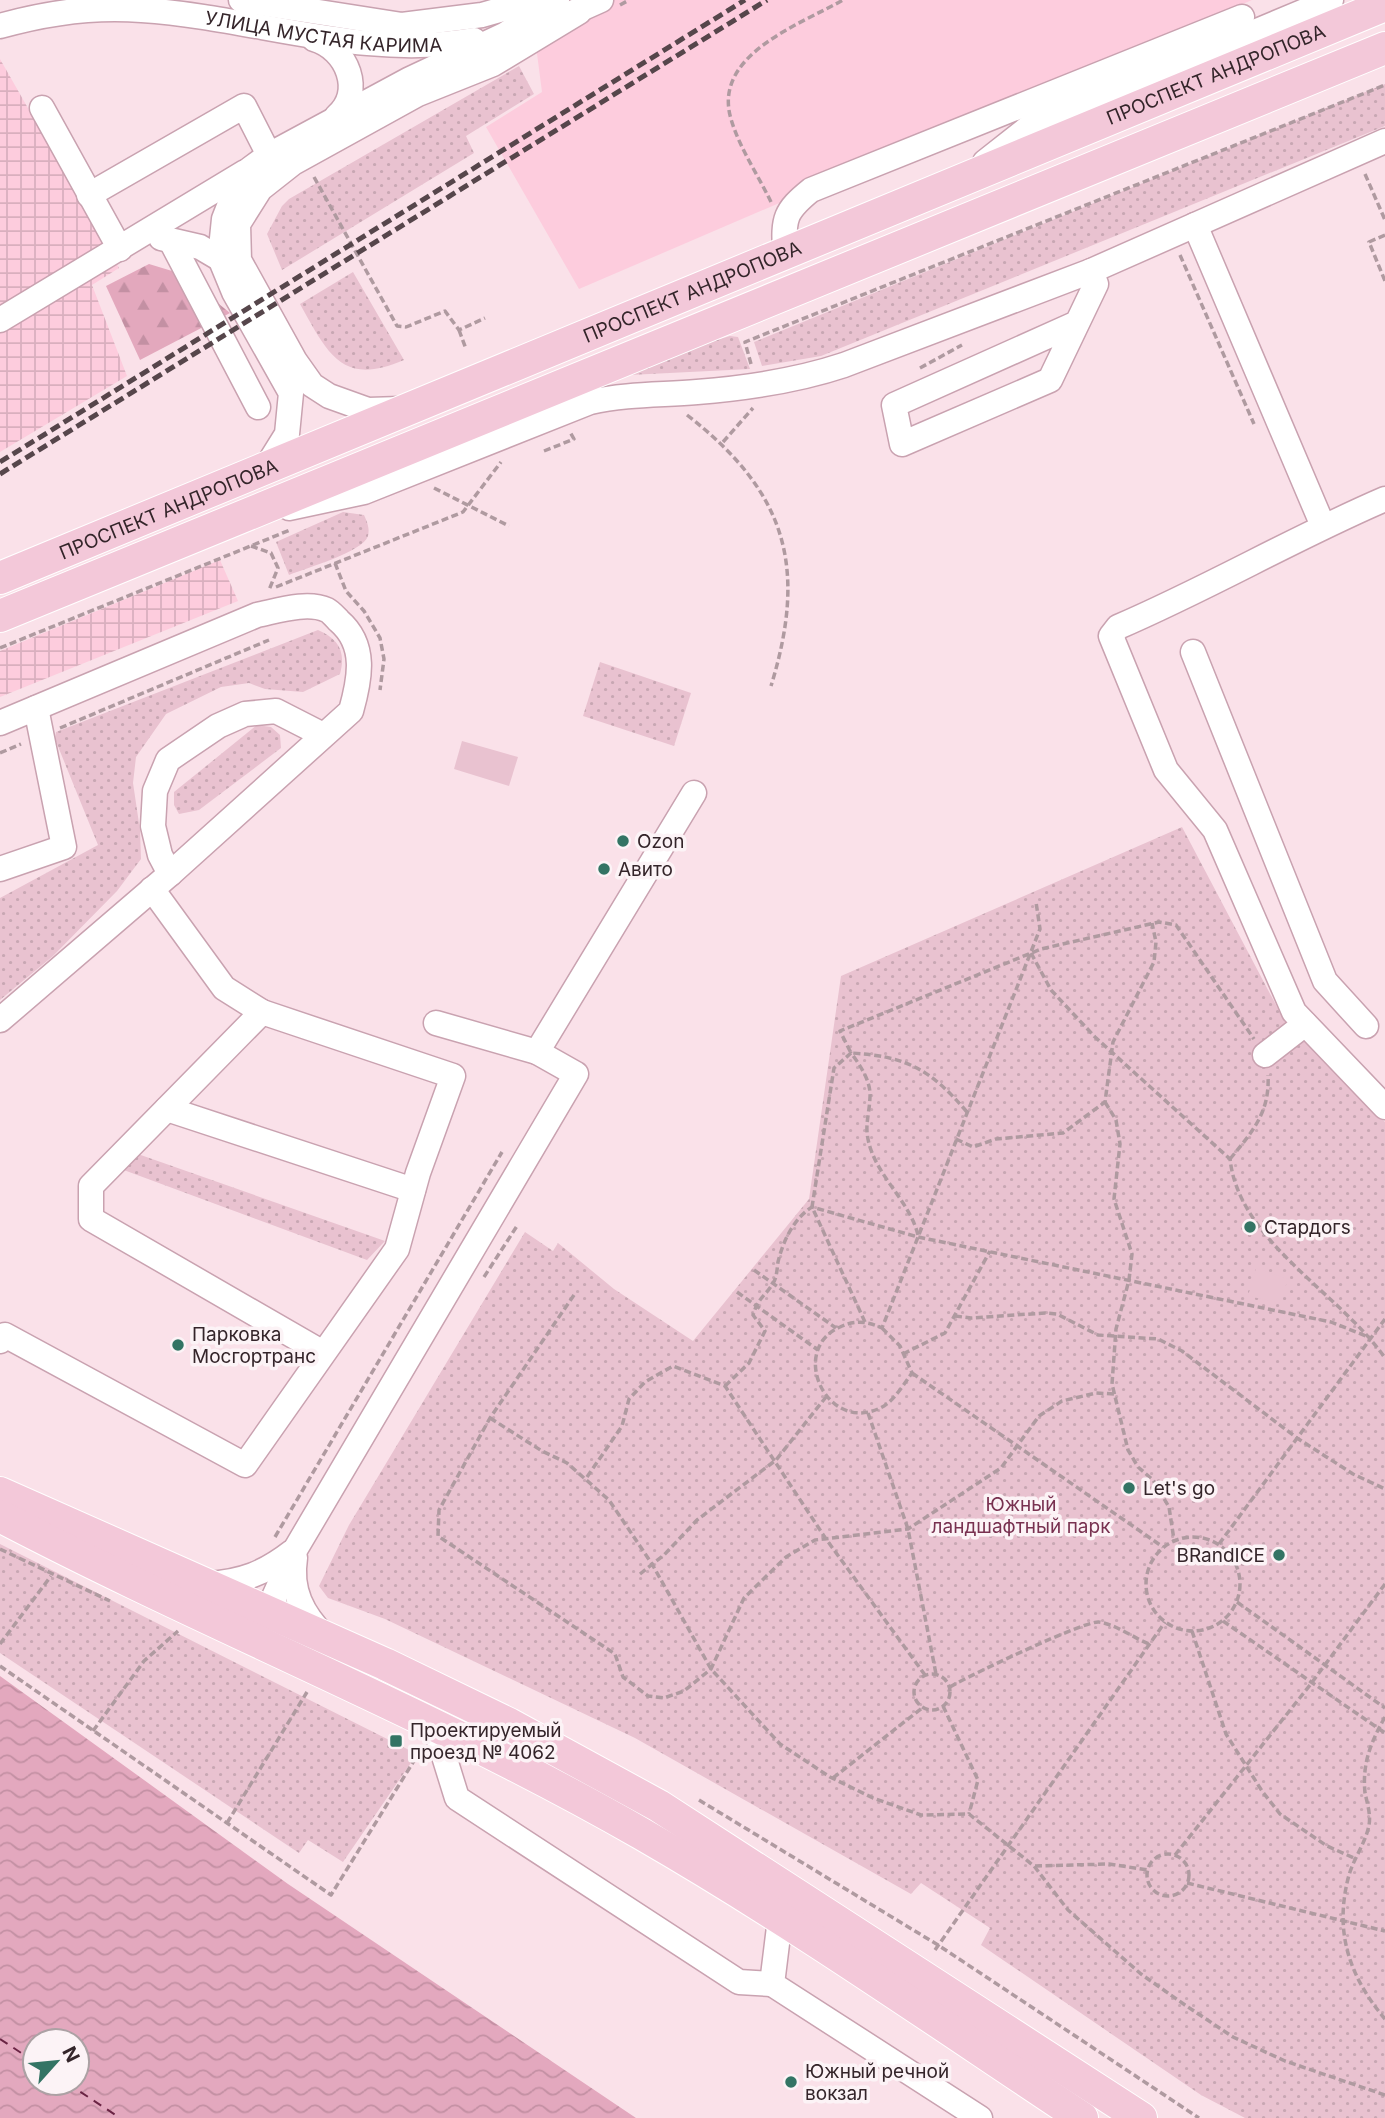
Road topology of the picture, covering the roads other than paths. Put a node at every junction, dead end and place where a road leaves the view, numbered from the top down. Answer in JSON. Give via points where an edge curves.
{"nodes":[{"id":1,"x":535,"y":0,"type":"edge"},
{"id":2,"x":557,"y":0,"type":"edge"},
{"id":3,"x":601,"y":0,"type":"edge"},
{"id":4,"x":1331,"y":0,"type":"edge"},
{"id":5,"x":250,"y":1,"type":"edge"},
{"id":6,"x":1385,"y":5,"type":"edge"},
{"id":7,"x":579,"y":12,"type":"junction"},
{"id":8,"x":1241,"y":19,"type":"edge"},
{"id":9,"x":402,"y":25,"type":"junction"},
{"id":10,"x":0,"y":26,"type":"edge"},
{"id":11,"x":506,"y":34,"type":"junction"},
{"id":12,"x":307,"y":37,"type":"junction"},
{"id":13,"x":1385,"y":48,"type":"edge"},
{"id":14,"x":432,"y":56,"type":"junction"},
{"id":15,"x":418,"y":94,"type":"junction"},
{"id":16,"x":42,"y":108,"type":"dead end"},
{"id":17,"x":331,"y":121,"type":"junction"},
{"id":18,"x":1385,"y":141,"type":"edge"},
{"id":19,"x":260,"y":162,"type":"junction"},
{"id":20,"x":974,"y":171,"type":"junction"},
{"id":21,"x":89,"y":195,"type":"junction"},
{"id":22,"x":1195,"y":225,"type":"junction"},
{"id":23,"x":159,"y":237,"type":"junction"},
{"id":24,"x":120,"y":249,"type":"junction"},
{"id":25,"x":785,"y":252,"type":"junction"},
{"id":26,"x":220,"y":258,"type":"junction"},
{"id":27,"x":1091,"y":271,"type":"junction"},
{"id":28,"x":252,"y":284,"type":"junction"},
{"id":29,"x":0,"y":320,"type":"edge"},
{"id":30,"x":1077,"y":323,"type":"junction"},
{"id":31,"x":258,"y":407,"type":"dead end"},
{"id":32,"x":415,"y":408,"type":"junction"},
{"id":33,"x":264,"y":471,"type":"junction"},
{"id":34,"x":1385,"y":499,"type":"edge"},
{"id":35,"x":220,"y":524,"type":"junction"},
{"id":36,"x":1324,"y":526,"type":"junction"},
{"id":37,"x":0,"y":578,"type":"edge"},
{"id":38,"x":0,"y":616,"type":"edge"},
{"id":39,"x":1193,"y":652,"type":"dead end"},
{"id":40,"x":36,"y":708,"type":"junction"},
{"id":41,"x":0,"y":723,"type":"edge"},
{"id":42,"x":323,"y":735,"type":"junction"},
{"id":43,"x":694,"y":793,"type":"dead end"},
{"id":44,"x":0,"y":869,"type":"edge"},
{"id":45,"x":161,"y":881,"type":"junction"},
{"id":46,"x":262,"y":1012,"type":"junction"},
{"id":47,"x":0,"y":1020,"type":"edge"},
{"id":48,"x":436,"y":1024,"type":"dead end"},
{"id":49,"x":1306,"y":1024,"type":"junction"},
{"id":50,"x":1366,"y":1026,"type":"dead end"},
{"id":51,"x":537,"y":1052,"type":"junction"},
{"id":52,"x":1265,"y":1055,"type":"road end"},
{"id":53,"x":1385,"y":1107,"type":"edge"},
{"id":54,"x":167,"y":1109,"type":"junction"},
{"id":55,"x":413,"y":1190,"type":"junction"},
{"id":56,"x":0,"y":1341,"type":"edge"},
{"id":57,"x":323,"y":1353,"type":"junction"},
{"id":58,"x":0,"y":1493,"type":"edge"},
{"id":59,"x":0,"y":1516,"type":"edge"},
{"id":60,"x":284,"y":1545,"type":"junction"},
{"id":61,"x":201,"y":1584,"type":"junction"},
{"id":62,"x":274,"y":1616,"type":"junction"},
{"id":63,"x":326,"y":1637,"type":"junction"},
{"id":64,"x":296,"y":1659,"type":"junction"},
{"id":65,"x":434,"y":1724,"type":"junction"},
{"id":66,"x":780,"y":1919,"type":"junction"},
{"id":67,"x":772,"y":1984,"type":"junction"},
{"id":68,"x":980,"y":2118,"type":"edge"},
{"id":69,"x":1082,"y":2118,"type":"edge"},
{"id":70,"x":1141,"y":2118,"type":"edge"}],
"edges":[{"from":1,"to":9,"type":"street","name":"УЛИЦА МУСТАЯ КАРИМА","via":[[482,15]]},
{"from":2,"to":11,"type":"street"},
{"from":3,"to":7,"type":"street"},
{"from":4,"to":8,"type":"street"},
{"from":5,"to":9,"type":"street","name":"УЛИЦА МУСТАЯ КАРИМА"},
{"from":6,"to":20,"type":"main road","name":"ПРОСПЕКТ АНДРОПОВА"},
{"from":7,"to":11,"type":"street"},
{"from":7,"to":15,"type":"street","via":[[493,64]]},
{"from":8,"to":20,"type":"street","via":[[1032,125]]},
{"from":8,"to":25,"type":"street","via":[[811,190],[787,210]]},
{"from":9,"to":14,"type":"street","via":[[424,38]]},
{"from":10,"to":12,"type":"street","name":"УЛИЦА МУСТАЯ КАРИМА","via":[[38,16],[142,10]]},
{"from":11,"to":14,"type":"street"},
{"from":12,"to":14,"type":"street","name":"УЛИЦА МУСТАЯ КАРИМА"},
{"from":12,"to":17,"type":"street","via":[[334,50],[351,77],[346,108]]},
{"from":13,"to":35,"type":"main road","name":"ПРОСПЕКТ АНДРОПОВА"},
{"from":14,"to":15,"type":"street","via":[[430,80]]},
{"from":14,"to":17,"type":"street"},
{"from":15,"to":28,"type":"street","via":[[293,163],[260,189],[239,224],[236,244]]},
{"from":16,"to":21,"type":"street"},
{"from":17,"to":19,"type":"street"},
{"from":18,"to":22,"type":"street"},
{"from":19,"to":21,"type":"street","via":[[244,106]]},
{"from":19,"to":23,"type":"street"},
{"from":19,"to":26,"type":"street","via":[[233,196],[224,219]]},
{"from":20,"to":25,"type":"main road","name":"ПРОСПЕКТ АНДРОПОВА"},
{"from":21,"to":24,"type":"street"},
{"from":22,"to":27,"type":"street"},
{"from":22,"to":36,"type":"street"},
{"from":23,"to":24,"type":"street"},
{"from":23,"to":26,"type":"street","via":[[200,247]]},
{"from":23,"to":31,"type":"street"},
{"from":24,"to":29,"type":"street"},
{"from":25,"to":32,"type":"main road","name":"ПРОСПЕКТ АНДРОПОВА"},
{"from":26,"to":28,"type":"street"},
{"from":26,"to":33,"type":"street","via":[[291,393],[287,434]]},
{"from":27,"to":30,"type":"street","via":[[1096,284]]},
{"from":27,"to":35,"type":"street","via":[[805,378],[590,402],[364,492]]},
{"from":28,"to":32,"type":"street","via":[[295,361],[329,397],[368,410]]},
{"from":30,"to":30,"type":"street","via":[[1050,380],[902,444],[894,405]]},
{"from":32,"to":33,"type":"main road","name":"ПРОСПЕКТ АНДРОПОВА"},
{"from":33,"to":37,"type":"main road","name":"ПРОСПЕКТ АНДРОПОВА"},
{"from":34,"to":36,"type":"street"},
{"from":35,"to":38,"type":"main road","name":"ПРОСПЕКТ АНДРОПОВА"},
{"from":36,"to":49,"type":"street","via":[[1198,592],[1118,627],[1111,636],[1166,770],[1215,830],[1294,1012]]},
{"from":39,"to":50,"type":"street","via":[[1325,981]]},
{"from":40,"to":41,"type":"street"},
{"from":40,"to":42,"type":"street","via":[[257,615],[294,608],[327,610],[350,630],[359,650],[358,684],[351,711]]},
{"from":40,"to":44,"type":"street","via":[[64,847]]},
{"from":42,"to":45,"type":"street"},
{"from":42,"to":45,"type":"street","via":[[276,711],[245,714],[218,726],[168,760],[155,791],[153,825]]},
{"from":43,"to":51,"type":"street"},
{"from":45,"to":46,"type":"street","via":[[223,988]]},
{"from":45,"to":47,"type":"street"},
{"from":46,"to":54,"type":"street"},
{"from":46,"to":55,"type":"street","via":[[453,1076]]},
{"from":48,"to":51,"type":"street"},
{"from":49,"to":52,"type":"street"},
{"from":49,"to":53,"type":"street"},
{"from":51,"to":60,"type":"street","via":[[576,1074]]},
{"from":54,"to":55,"type":"street"},
{"from":54,"to":57,"type":"street","via":[[92,1186],[91,1219]]},
{"from":55,"to":57,"type":"street","via":[[397,1249]]},
{"from":56,"to":57,"type":"street","via":[[5,1335],[245,1465]]},
{"from":58,"to":61,"type":"main road"},
{"from":59,"to":64,"type":"main road"},
{"from":60,"to":61,"type":"street","via":[[268,1571],[236,1583]]},
{"from":60,"to":62,"type":"street"},
{"from":60,"to":63,"type":"street","via":[[298,1601]]},
{"from":61,"to":62,"type":"main road"},
{"from":62,"to":63,"type":"main road"},
{"from":62,"to":64,"type":"street","via":[[283,1644]]},
{"from":63,"to":70,"type":"main road","via":[[509,1724],[698,1829]]},
{"from":64,"to":65,"type":"main road"},
{"from":65,"to":66,"type":"main road","via":[[642,1834]]},
{"from":65,"to":67,"type":"street","via":[[457,1798],[739,1982]]},
{"from":66,"to":67,"type":"street"},
{"from":66,"to":69,"type":"main road"},
{"from":67,"to":68,"type":"street"}]}
